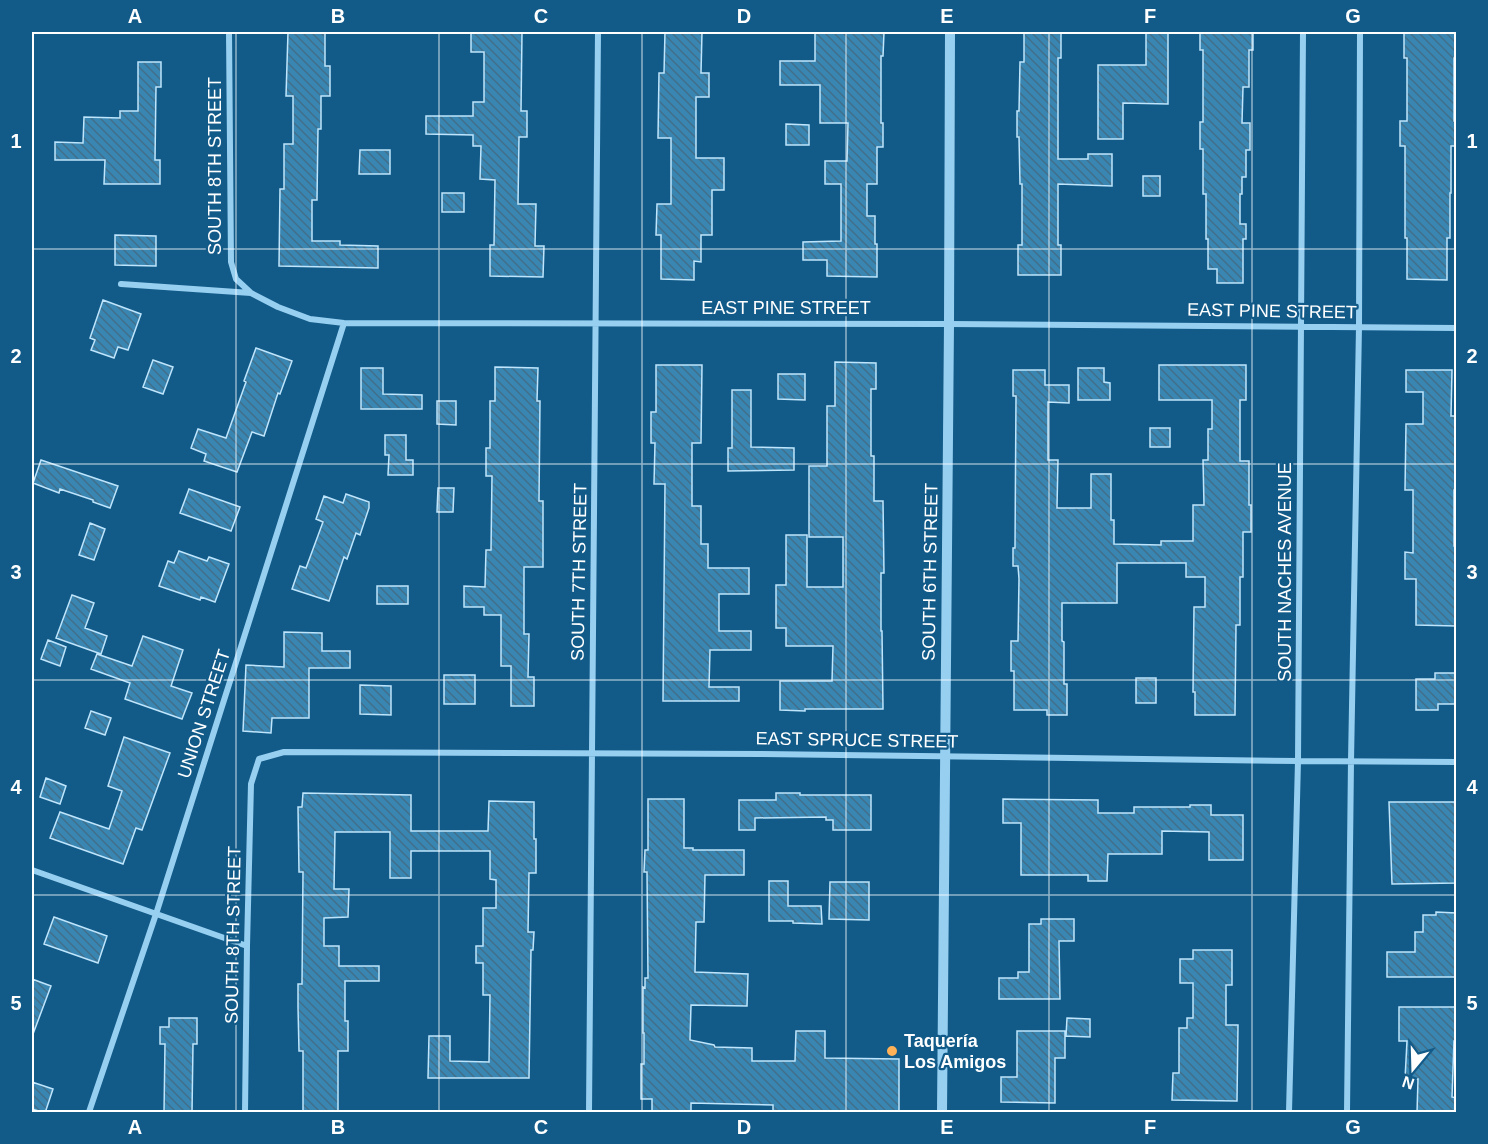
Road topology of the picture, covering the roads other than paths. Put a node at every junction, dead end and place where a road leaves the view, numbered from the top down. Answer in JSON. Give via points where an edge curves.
{"nodes":[{"id":1,"x":230,"y":32,"type":"edge"},
{"id":2,"x":598,"y":32,"type":"edge"},
{"id":3,"x":950,"y":32,"type":"edge"},
{"id":4,"x":1304,"y":32,"type":"edge"},
{"id":5,"x":1360,"y":32,"type":"edge"},
{"id":6,"x":121,"y":284,"type":"dead end"},
{"id":7,"x":251,"y":293,"type":"junction"},
{"id":8,"x":344,"y":323,"type":"junction"},
{"id":9,"x":596,"y":323,"type":"junction"},
{"id":10,"x":949,"y":324,"type":"junction"},
{"id":11,"x":1301,"y":326,"type":"junction"},
{"id":12,"x":1359,"y":327,"type":"junction"},
{"id":13,"x":1456,"y":328,"type":"edge"},
{"id":14,"x":592,"y":753,"type":"junction"},
{"id":15,"x":945,"y":756,"type":"junction"},
{"id":16,"x":259,"y":759,"type":"joint"},
{"id":17,"x":1298,"y":761,"type":"junction"},
{"id":18,"x":1351,"y":761,"type":"junction"},
{"id":19,"x":1456,"y":762,"type":"edge"},
{"id":20,"x":32,"y":870,"type":"edge"},
{"id":21,"x":156,"y":914,"type":"junction"},
{"id":22,"x":247,"y":945,"type":"junction"},
{"id":23,"x":90,"y":1113,"type":"edge"},
{"id":24,"x":245,"y":1113,"type":"edge"},
{"id":25,"x":589,"y":1113,"type":"edge"},
{"id":26,"x":942,"y":1113,"type":"edge"},
{"id":27,"x":1289,"y":1113,"type":"edge"},
{"id":28,"x":1347,"y":1113,"type":"edge"}],
"edges":[{"from":1,"to":7,"type":"street","name":"SOUTH 8TH STREET","via":[[231,262],[236,279]]},
{"from":2,"to":9,"type":"street","name":"SOUTH 7TH STREET"},
{"from":3,"to":10,"type":"street","name":"SOUTH 6TH STREET"},
{"from":4,"to":11,"type":"street","name":"SOUTH NACHES AVENUE"},
{"from":5,"to":12,"type":"street"},
{"from":6,"to":7,"type":"street","name":"EAST PINE STREET"},
{"from":7,"to":8,"type":"street","name":"EAST PINE STREET","via":[[310,319]]},
{"from":8,"to":9,"type":"street","name":"EAST PINE STREET"},
{"from":8,"to":21,"type":"street","name":"UNION STREET"},
{"from":9,"to":10,"type":"street","name":"EAST PINE STREET"},
{"from":9,"to":14,"type":"street","name":"SOUTH 7TH STREET"},
{"from":10,"to":11,"type":"street","name":"EAST PINE STREET"},
{"from":10,"to":15,"type":"street","name":"SOUTH 6TH STREET"},
{"from":11,"to":12,"type":"street","name":"EAST PINE STREET"},
{"from":11,"to":17,"type":"street","name":"SOUTH NACHES AVENUE"},
{"from":12,"to":13,"type":"street","name":"EAST PINE STREET"},
{"from":12,"to":18,"type":"street"},
{"from":14,"to":15,"type":"street","name":"EAST SPRUCE STREET"},
{"from":14,"to":16,"type":"street","name":"EAST SPRUCE STREET","via":[[284,752]]},
{"from":14,"to":25,"type":"street","name":"SOUTH 7TH STREET"},
{"from":15,"to":17,"type":"street","name":"EAST SPRUCE STREET"},
{"from":15,"to":26,"type":"street","name":"SOUTH 6TH STREET"},
{"from":16,"to":22,"type":"street","name":"SOUTH 8TH STREET","via":[[251,784]]},
{"from":17,"to":18,"type":"street","name":"EAST SPRUCE STREET"},
{"from":17,"to":27,"type":"street","name":"SOUTH NACHES AVENUE"},
{"from":18,"to":19,"type":"street","name":"EAST SPRUCE STREET"},
{"from":18,"to":28,"type":"street"},
{"from":20,"to":21,"type":"street"},
{"from":21,"to":22,"type":"street"},
{"from":21,"to":23,"type":"street","name":"UNION STREET"},
{"from":22,"to":24,"type":"street","name":"SOUTH 8TH STREET"}]}
